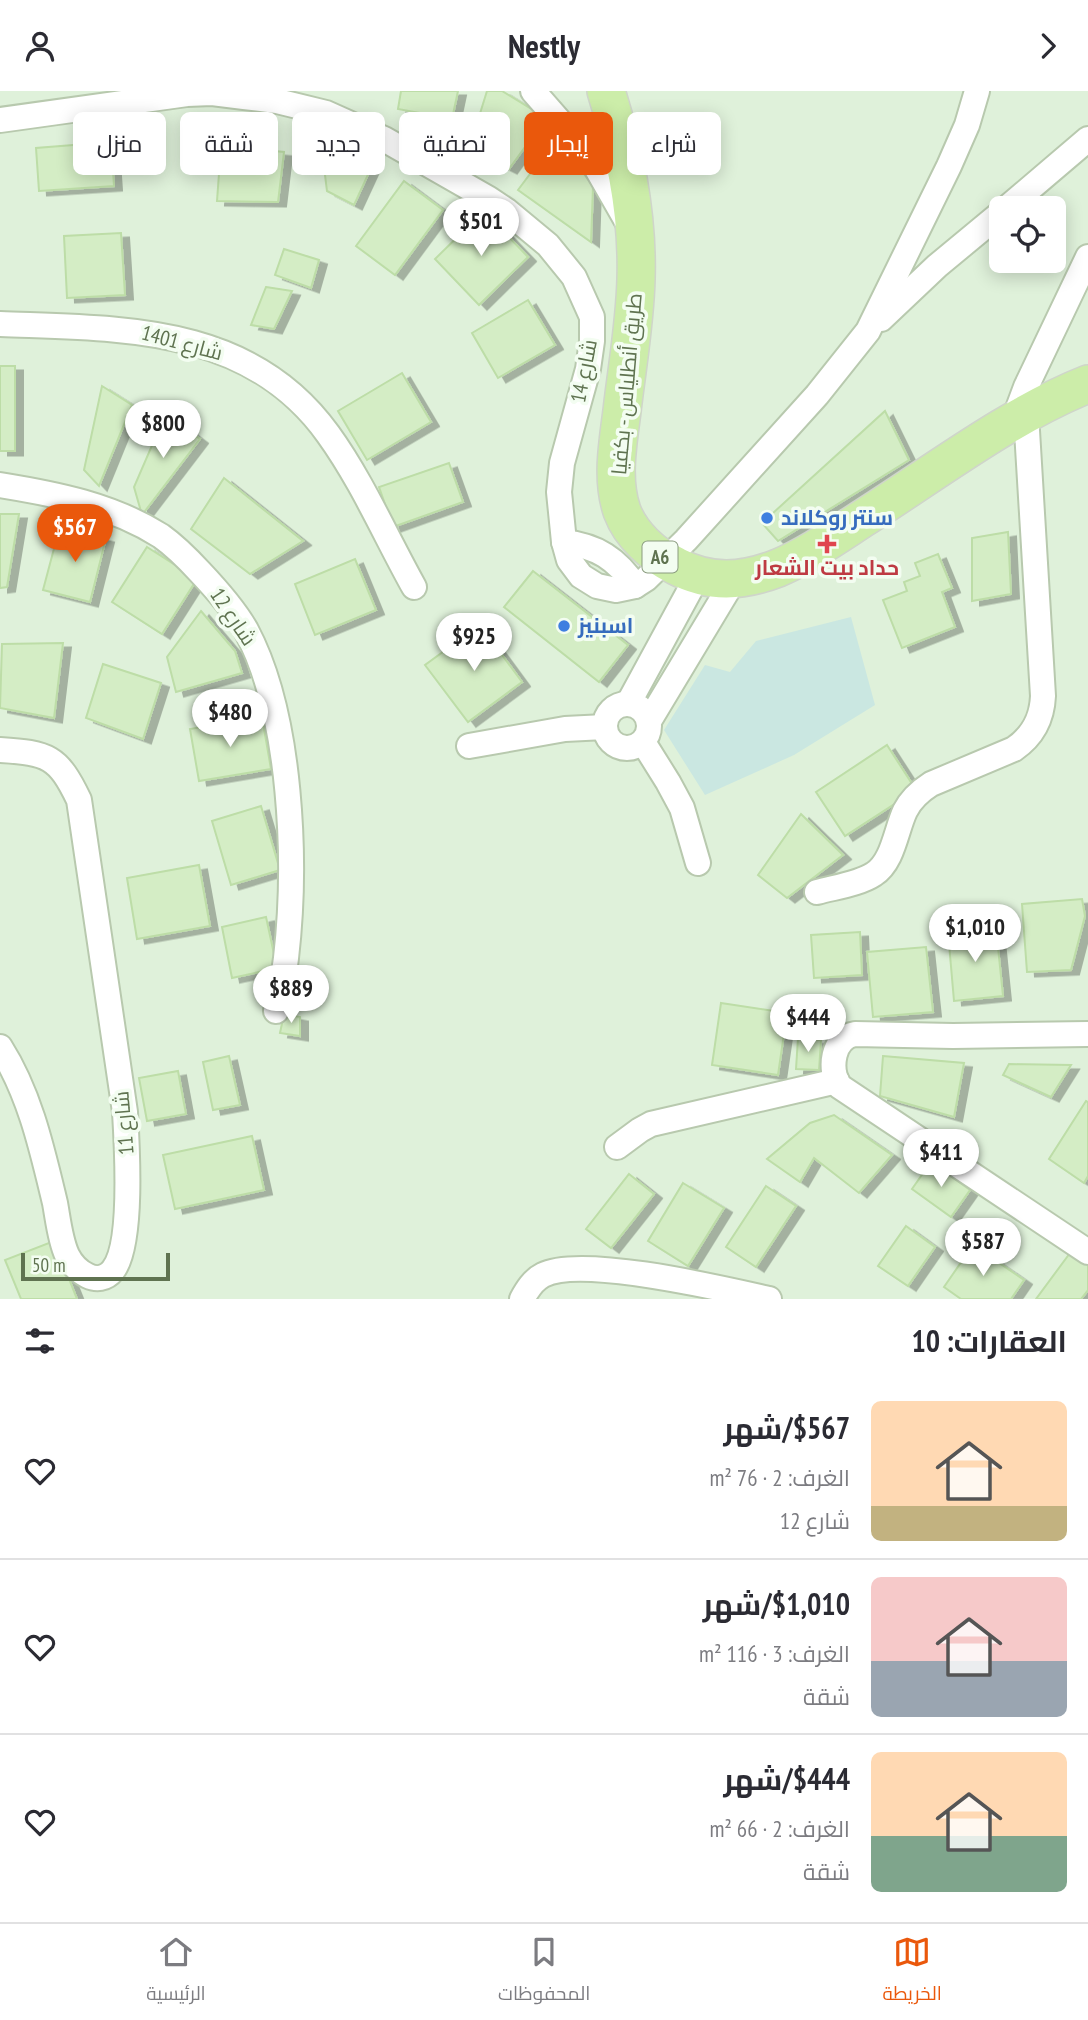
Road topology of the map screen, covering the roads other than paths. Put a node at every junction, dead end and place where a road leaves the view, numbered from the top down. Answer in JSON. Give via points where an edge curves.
{"nodes":[{"id":1,"x":533,"y":91,"type":"edge"},
{"id":2,"x":606,"y":91,"type":"edge"},
{"id":3,"x":977,"y":91,"type":"edge"},
{"id":4,"x":0,"y":120,"type":"edge"},
{"id":5,"x":1088,"y":139,"type":"edge"},
{"id":6,"x":1021,"y":196,"type":"edge"},
{"id":7,"x":989,"y":223,"type":"edge"},
{"id":8,"x":635,"y":235,"type":"junction"},
{"id":9,"x":908,"y":251,"type":"junction"},
{"id":10,"x":1088,"y":257,"type":"edge"},
{"id":11,"x":937,"y":266,"type":"junction"},
{"id":12,"x":0,"y":324,"type":"edge"},
{"id":13,"x":868,"y":331,"type":"junction"},
{"id":14,"x":1088,"y":384,"type":"edge"},
{"id":15,"x":1020,"y":418,"type":"junction"},
{"id":16,"x":0,"y":485,"type":"edge"},
{"id":17,"x":564,"y":542,"type":"junction"},
{"id":18,"x":638,"y":552,"type":"junction"},
{"id":19,"x":696,"y":577,"type":"junction"},
{"id":20,"x":735,"y":578,"type":"junction"},
{"id":21,"x":635,"y":586,"type":"junction"},
{"id":22,"x":414,"y":587,"type":"dead end"},
{"id":23,"x":628,"y":704,"type":"junction"},
{"id":24,"x":605,"y":727,"type":"junction"},
{"id":25,"x":646,"y":732,"type":"junction"},
{"id":26,"x":470,"y":746,"type":"dead end"},
{"id":27,"x":0,"y":750,"type":"edge"},
{"id":28,"x":698,"y":863,"type":"dead end"},
{"id":29,"x":817,"y":892,"type":"dead end"},
{"id":30,"x":276,"y":1011,"type":"dead end"},
{"id":31,"x":1088,"y":1034,"type":"edge"},
{"id":32,"x":0,"y":1047,"type":"edge"},
{"id":33,"x":837,"y":1081,"type":"junction"},
{"id":34,"x":617,"y":1147,"type":"dead end"},
{"id":35,"x":1088,"y":1252,"type":"edge"},
{"id":36,"x":522,"y":1299,"type":"edge"},
{"id":37,"x":769,"y":1299,"type":"edge"}],
"edges":[{"from":1,"to":8,"type":"street","via":[[589,155]]},
{"from":2,"to":8,"type":"highway","name":"طريق أنطلياس - بكفيا","number":"A6","via":[[626,166]]},
{"from":3,"to":9,"type":"street","via":[[967,125]]},
{"from":4,"to":17,"type":"street","name":"شارع 14","via":[[212,93],[277,101],[350,123],[507,211],[548,245],[574,277],[592,317],[588,369],[562,463],[559,492]]},
{"from":5,"to":6,"type":"street"},
{"from":7,"to":11,"type":"street"},
{"from":8,"to":18,"type":"highway","name":"طريق أنطلياس - بكفيا","number":"A6","via":[[634,314],[616,472],[622,510]]},
{"from":9,"to":11,"type":"street","via":[[915,262]]},
{"from":9,"to":13,"type":"street"},
{"from":10,"to":15,"type":"street","via":[[1026,387]]},
{"from":11,"to":13,"type":"street"},
{"from":12,"to":22,"type":"street","name":"شارع 1401","via":[[125,329],[169,336],[223,352],[260,371],[291,393],[328,434]]},
{"from":13,"to":18,"type":"street","via":[[817,395],[686,540]]},
{"from":14,"to":15,"type":"highway","number":"A6"},
{"from":15,"to":20,"type":"highway","number":"A6","via":[[799,558],[764,573]]},
{"from":15,"to":29,"type":"street","via":[[1043,696],[1037,725],[1014,750],[922,790],[906,809],[879,870]]},
{"from":16,"to":30,"type":"street","name":"شارع 12","via":[[84,501],[163,538],[188,558],[245,629],[267,683],[289,806],[286,959]]},
{"from":17,"to":18,"type":"street"},
{"from":17,"to":21,"type":"street","name":"شارع 14","via":[[569,561],[597,586],[616,590]]},
{"from":18,"to":19,"type":"highway","number":"A6"},
{"from":18,"to":21,"type":"street","via":[[625,571]]},
{"from":18,"to":21,"type":"street","via":[[655,570]]},
{"from":19,"to":20,"type":"highway","number":"A6"},
{"from":19,"to":23,"type":"street"},
{"from":20,"to":25,"type":"street"},
{"from":23,"to":24,"type":"street","via":[[609,713]]},
{"from":23,"to":25,"type":"street","via":[[639,708]]},
{"from":24,"to":25,"type":"street","via":[[610,741],[623,748],[630,748]]},
{"from":24,"to":26,"type":"street","via":[[565,729]]},
{"from":25,"to":28,"type":"street","via":[[678,801]]},
{"from":27,"to":32,"type":"street","name":"شارع 11","via":[[52,760],[79,800],[125,1112],[128,1163],[119,1259],[112,1272],[97,1279],[83,1275],[67,1255],[26,1097]]},
{"from":31,"to":33,"type":"street","via":[[851,1034],[835,1052]]},
{"from":33,"to":34,"type":"street","via":[[651,1124]]},
{"from":33,"to":35,"type":"street"},
{"from":36,"to":37,"type":"street","via":[[544,1274],[581,1270],[624,1272]]}]}
